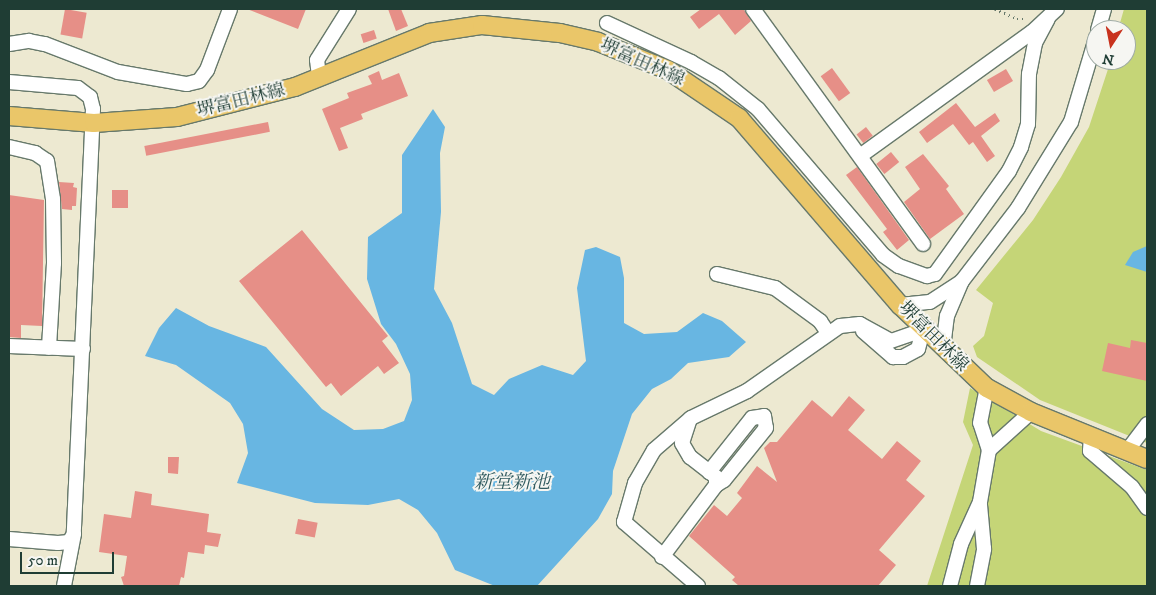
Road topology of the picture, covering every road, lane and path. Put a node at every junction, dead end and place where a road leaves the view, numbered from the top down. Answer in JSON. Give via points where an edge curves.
{"nodes":[{"id":1,"x":230,"y":9,"type":"edge"},
{"id":2,"x":349,"y":9,"type":"edge"},
{"id":3,"x":753,"y":9,"type":"edge"},
{"id":4,"x":995,"y":9,"type":"edge"},
{"id":5,"x":1052,"y":14,"type":"edge"},
{"id":6,"x":606,"y":23,"type":"dead end"},
{"id":7,"x":9,"y":44,"type":"edge"},
{"id":8,"x":1086,"y":70,"type":"edge"},
{"id":9,"x":319,"y":76,"type":"junction"},
{"id":10,"x":9,"y":82,"type":"edge"},
{"id":11,"x":9,"y":116,"type":"edge"},
{"id":12,"x":94,"y":123,"type":"junction"},
{"id":13,"x":9,"y":147,"type":"edge"},
{"id":14,"x":860,"y":156,"type":"junction"},
{"id":15,"x":923,"y":244,"type":"dead end"},
{"id":16,"x":717,"y":274,"type":"dead end"},
{"id":17,"x":962,"y":281,"type":"junction"},
{"id":18,"x":900,"y":305,"type":"junction"},
{"id":19,"x":923,"y":330,"type":"junction"},
{"id":20,"x":828,"y":333,"type":"junction"},
{"id":21,"x":9,"y":346,"type":"edge"},
{"id":22,"x":49,"y":348,"type":"junction"},
{"id":23,"x":943,"y":348,"type":"junction"},
{"id":24,"x":83,"y":349,"type":"junction"},
{"id":25,"x":987,"y":388,"type":"junction"},
{"id":26,"x":1031,"y":412,"type":"junction"},
{"id":27,"x":690,"y":418,"type":"junction"},
{"id":28,"x":1147,"y":424,"type":"edge"},
{"id":29,"x":1092,"y":436,"type":"junction"},
{"id":30,"x":989,"y":450,"type":"junction"},
{"id":31,"x":1127,"y":451,"type":"junction"},
{"id":32,"x":1147,"y":459,"type":"edge"},
{"id":33,"x":709,"y":472,"type":"junction"},
{"id":34,"x":716,"y":485,"type":"junction"},
{"id":35,"x":980,"y":502,"type":"junction"},
{"id":36,"x":1147,"y":508,"type":"edge"},
{"id":37,"x":74,"y":534,"type":"junction"},
{"id":38,"x":9,"y":539,"type":"edge"},
{"id":39,"x":662,"y":557,"type":"junction"},
{"id":40,"x":64,"y":586,"type":"edge"},
{"id":41,"x":698,"y":586,"type":"edge"},
{"id":42,"x":950,"y":586,"type":"edge"},
{"id":43,"x":977,"y":586,"type":"edge"}],
"edges":[{"from":1,"to":7,"type":"lane","via":[[208,70],[199,80],[187,84],[118,72],[45,44],[29,41]]},
{"from":2,"to":9,"type":"lane","via":[[318,60]]},
{"from":3,"to":14,"type":"lane"},
{"from":4,"to":5,"type":"path","via":[[1017,19]]},
{"from":5,"to":6,"type":"lane","via":[[1035,43],[1029,74],[1028,124],[1021,147],[1009,171],[941,266],[935,274],[927,276],[900,266],[883,255],[758,109],[719,78]]},
{"from":5,"to":14,"type":"lane"},
{"from":8,"to":17,"type":"lane","via":[[1071,122],[1018,208]]},
{"from":9,"to":12,"type":"main road","name":"堺富田林線","via":[[295,87],[176,117]]},
{"from":9,"to":18,"type":"main road","name":"堺富田林線","via":[[429,33],[482,25],[560,33],[640,58],[683,80],[739,118]]},
{"from":10,"to":12,"type":"lane","via":[[78,88],[90,97]]},
{"from":11,"to":12,"type":"main road","name":"堺富田林線"},
{"from":12,"to":24,"type":"lane"},
{"from":13,"to":22,"type":"lane","via":[[35,153],[47,161],[53,199],[54,263]]},
{"from":14,"to":15,"type":"lane"},
{"from":16,"to":20,"type":"lane","via":[[775,288],[820,321]]},
{"from":17,"to":18,"type":"lane","via":[[930,302]]},
{"from":17,"to":23,"type":"lane","via":[[947,316]]},
{"from":18,"to":19,"type":"main road","name":"堺富田林線"},
{"from":19,"to":20,"type":"lane","via":[[891,341],[860,324],[846,325]]},
{"from":19,"to":23,"type":"main road","name":"堺富田林線"},
{"from":20,"to":27,"type":"lane","via":[[747,391]]},
{"from":21,"to":22,"type":"lane"},
{"from":22,"to":24,"type":"lane"},
{"from":23,"to":25,"type":"main road","name":"堺富田林線"},
{"from":24,"to":37,"type":"lane"},
{"from":25,"to":26,"type":"main road","name":"堺富田林線"},
{"from":25,"to":30,"type":"lane","via":[[980,423]]},
{"from":26,"to":29,"type":"main road","name":"堺富田林線"},
{"from":26,"to":30,"type":"lane"},
{"from":27,"to":33,"type":"lane","via":[[682,443],[690,457]]},
{"from":27,"to":39,"type":"lane","via":[[654,450],[635,483],[626,511],[624,522]]},
{"from":28,"to":31,"type":"lane"},
{"from":29,"to":31,"type":"main road","name":"堺富田林線"},
{"from":29,"to":36,"type":"lane","via":[[1090,451],[1132,486]]},
{"from":30,"to":35,"type":"lane"},
{"from":31,"to":32,"type":"main road","name":"堺富田林線"},
{"from":33,"to":34,"type":"lane","via":[[716,477]]},
{"from":33,"to":34,"type":"lane","via":[[752,418],[764,416],[766,428],[724,480]]},
{"from":34,"to":39,"type":"lane"},
{"from":35,"to":42,"type":"lane","via":[[961,544]]},
{"from":35,"to":43,"type":"lane","via":[[984,549]]},
{"from":37,"to":38,"type":"lane","via":[[69,542],[58,543]]},
{"from":37,"to":40,"type":"lane"},
{"from":39,"to":41,"type":"lane"}]}
